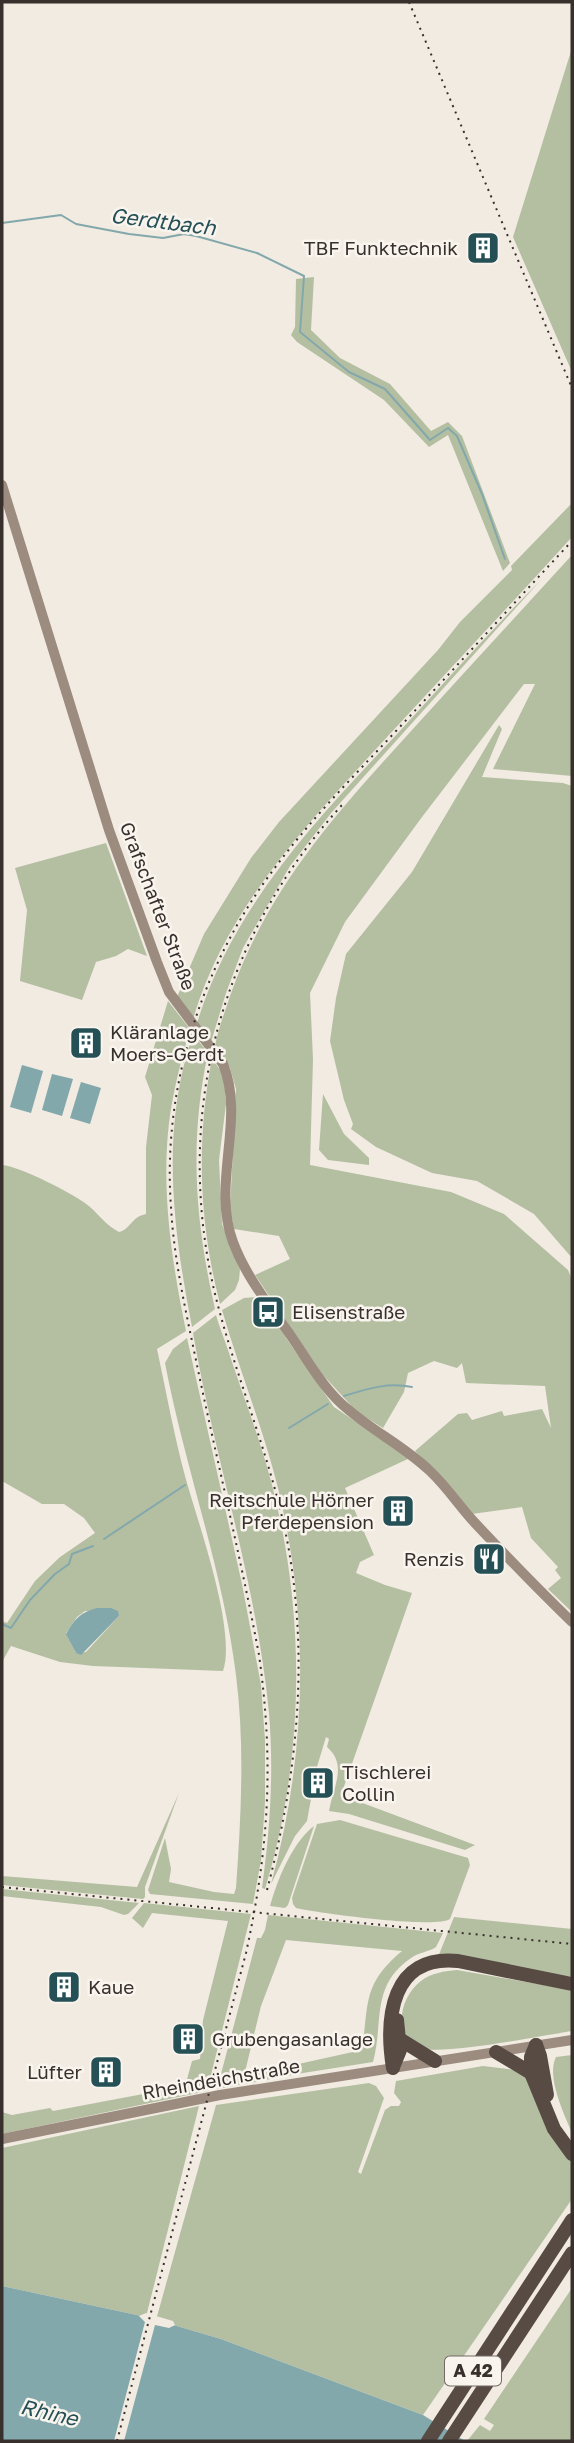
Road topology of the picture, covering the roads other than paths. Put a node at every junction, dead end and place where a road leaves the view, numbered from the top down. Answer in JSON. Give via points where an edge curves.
{"nodes":[{"id":1,"x":2,"y":485,"type":"edge"},
{"id":2,"x":572,"y":1622,"type":"edge"},
{"id":3,"x":469,"y":1964,"type":"junction"},
{"id":4,"x":572,"y":1984,"type":"edge"},
{"id":5,"x":401,"y":2040,"type":"junction"},
{"id":6,"x":572,"y":2040,"type":"edge"},
{"id":7,"x":536,"y":2045,"type":"junction"},
{"id":8,"x":496,"y":2052,"type":"junction"},
{"id":9,"x":435,"y":2061,"type":"junction"},
{"id":10,"x":393,"y":2068,"type":"junction"},
{"id":11,"x":531,"y":2073,"type":"junction"},
{"id":12,"x":2,"y":2139,"type":"edge"},
{"id":13,"x":569,"y":2148,"type":"edge"},
{"id":14,"x":572,"y":2220,"type":"edge"},
{"id":15,"x":572,"y":2253,"type":"edge"},
{"id":16,"x":428,"y":2441,"type":"edge"},
{"id":17,"x":449,"y":2441,"type":"edge"}],
"edges":[{"from":1,"to":2,"type":"main road","name":"Grafschafter Straße","via":[[109,831],[156,962],[169,992],[227,1074],[232,1096],[225,1201],[238,1254],[331,1394],[423,1465]]},
{"from":3,"to":4,"type":"highway"},
{"from":3,"to":5,"type":"highway","via":[[431,1970],[408,1986],[397,2015]]},
{"from":3,"to":10,"type":"highway","via":[[430,1962],[403,1982],[391,2015]]},
{"from":5,"to":9,"type":"highway"},
{"from":5,"to":10,"type":"highway"},
{"from":6,"to":7,"type":"main road","name":"Rheindeichstraße"},
{"from":7,"to":8,"type":"main road","name":"Rheindeichstraße"},
{"from":7,"to":11,"type":"highway"},
{"from":7,"to":13,"type":"highway","via":[[550,2104]]},
{"from":8,"to":9,"type":"main road","name":"Rheindeichstraße"},
{"from":8,"to":11,"type":"highway"},
{"from":9,"to":10,"type":"main road","name":"Rheindeichstraße"},
{"from":10,"to":12,"type":"main road","name":"Rheindeichstraße","via":[[220,2095]]},
{"from":11,"to":13,"type":"highway","via":[[548,2117]]},
{"from":14,"to":16,"type":"highway","number":"A 42"},
{"from":15,"to":17,"type":"highway","number":"A 42"}]}
